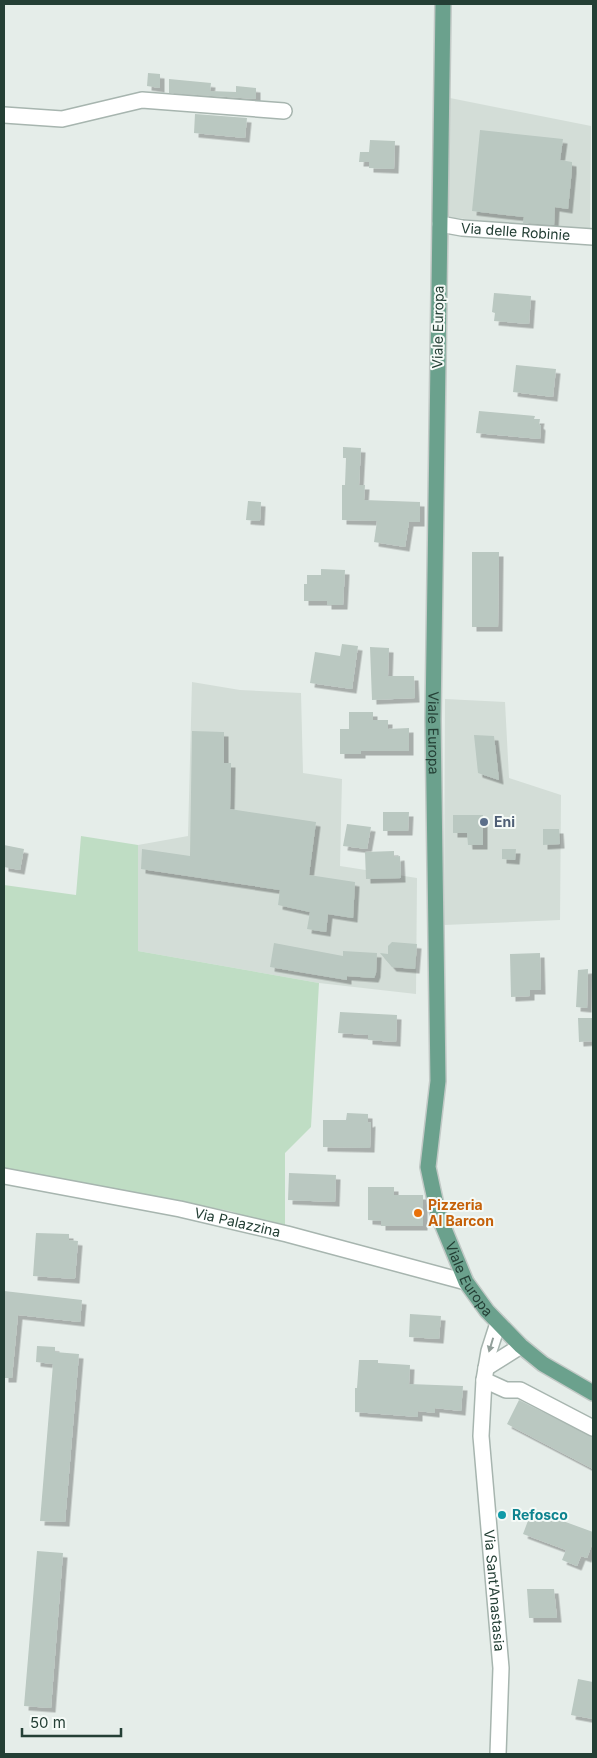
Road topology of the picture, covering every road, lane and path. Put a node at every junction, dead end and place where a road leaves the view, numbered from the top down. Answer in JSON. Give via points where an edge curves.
{"nodes":[{"id":1,"x":443,"y":4,"type":"edge"},
{"id":2,"x":284,"y":111,"type":"dead end"},
{"id":3,"x":4,"y":115,"type":"edge"},
{"id":4,"x":440,"y":224,"type":"junction"},
{"id":5,"x":593,"y":236,"type":"edge"},
{"id":6,"x":4,"y":1176,"type":"edge"},
{"id":7,"x":466,"y":1282,"type":"junction"},
{"id":8,"x":498,"y":1323,"type":"junction"},
{"id":9,"x":521,"y":1346,"type":"junction"},
{"id":10,"x":485,"y":1374,"type":"junction"},
{"id":11,"x":593,"y":1393,"type":"edge"},
{"id":12,"x":593,"y":1428,"type":"edge"},
{"id":13,"x":498,"y":1754,"type":"edge"}],
"edges":[{"from":1,"to":4,"type":"main road","name":"Viale Europa"},
{"from":2,"to":3,"type":"street","via":[[142,100],[62,119]]},
{"from":4,"to":5,"type":"street","name":"Via delle Robinie"},
{"from":4,"to":7,"type":"main road","name":"Viale Europa","via":[[433,719],[438,1081],[428,1167],[438,1214]]},
{"from":6,"to":7,"type":"street","name":"Via Palazzina","via":[[180,1209]]},
{"from":7,"to":8,"type":"main road","name":"Viale Europa"},
{"from":8,"to":9,"type":"main road","name":"Viale Europa"},
{"from":8,"to":10,"type":"street","name":"Via Sant'Anastasia","one_way":true},
{"from":9,"to":10,"type":"street"},
{"from":9,"to":11,"type":"main road","name":"Viale Europa","via":[[543,1364]]},
{"from":10,"to":12,"type":"street","via":[[506,1390],[520,1390]]},
{"from":10,"to":13,"type":"street","name":"Via Sant'Anastasia","via":[[482,1436],[501,1668]]}]}
